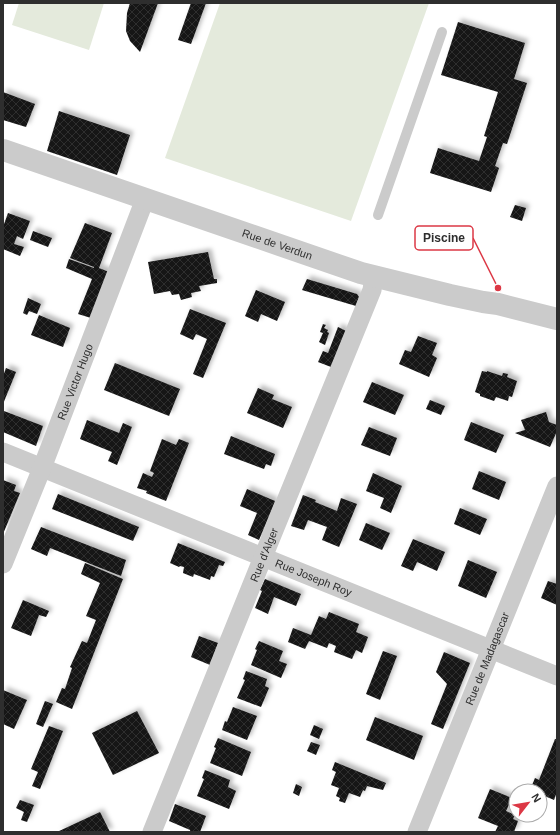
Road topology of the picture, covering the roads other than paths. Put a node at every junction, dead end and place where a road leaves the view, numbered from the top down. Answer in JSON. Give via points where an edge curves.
{"nodes":[{"id":1,"x":442,"y":32,"type":"dead end"},
{"id":2,"x":3,"y":150,"type":"edge"},
{"id":3,"x":145,"y":199,"type":"junction"},
{"id":4,"x":378,"y":215,"type":"dead end"},
{"id":5,"x":374,"y":277,"type":"junction"},
{"id":6,"x":557,"y":319,"type":"edge"},
{"id":7,"x":3,"y":452,"type":"edge"},
{"id":8,"x":42,"y":468,"type":"junction"},
{"id":9,"x":557,"y":486,"type":"edge"},
{"id":10,"x":263,"y":557,"type":"junction"},
{"id":11,"x":3,"y":564,"type":"edge"},
{"id":12,"x":491,"y":648,"type":"junction"},
{"id":13,"x":557,"y":676,"type":"edge"},
{"id":14,"x":152,"y":832,"type":"edge"},
{"id":15,"x":417,"y":832,"type":"edge"}],
"edges":[{"from":1,"to":4,"type":"lane"},
{"from":2,"to":3,"type":"street","name":"Rue de Verdun"},
{"from":3,"to":5,"type":"street","name":"Rue de Verdun"},
{"from":3,"to":8,"type":"street","name":"Rue Victor Hugo"},
{"from":5,"to":6,"type":"street","name":"Rue de Verdun"},
{"from":5,"to":10,"type":"street","name":"Rue d'Alger","via":[[372,290]]},
{"from":7,"to":8,"type":"street","name":"Rue Joseph Roy"},
{"from":8,"to":10,"type":"street","name":"Rue Joseph Roy"},
{"from":8,"to":11,"type":"street","name":"Rue Victor Hugo"},
{"from":9,"to":12,"type":"street","name":"Rue de Madagascar"},
{"from":10,"to":12,"type":"street","name":"Rue Joseph Roy"},
{"from":10,"to":14,"type":"street","name":"Rue d'Alger"},
{"from":12,"to":13,"type":"street","name":"Rue Joseph Roy"},
{"from":12,"to":15,"type":"street","name":"Rue de Madagascar"}]}
